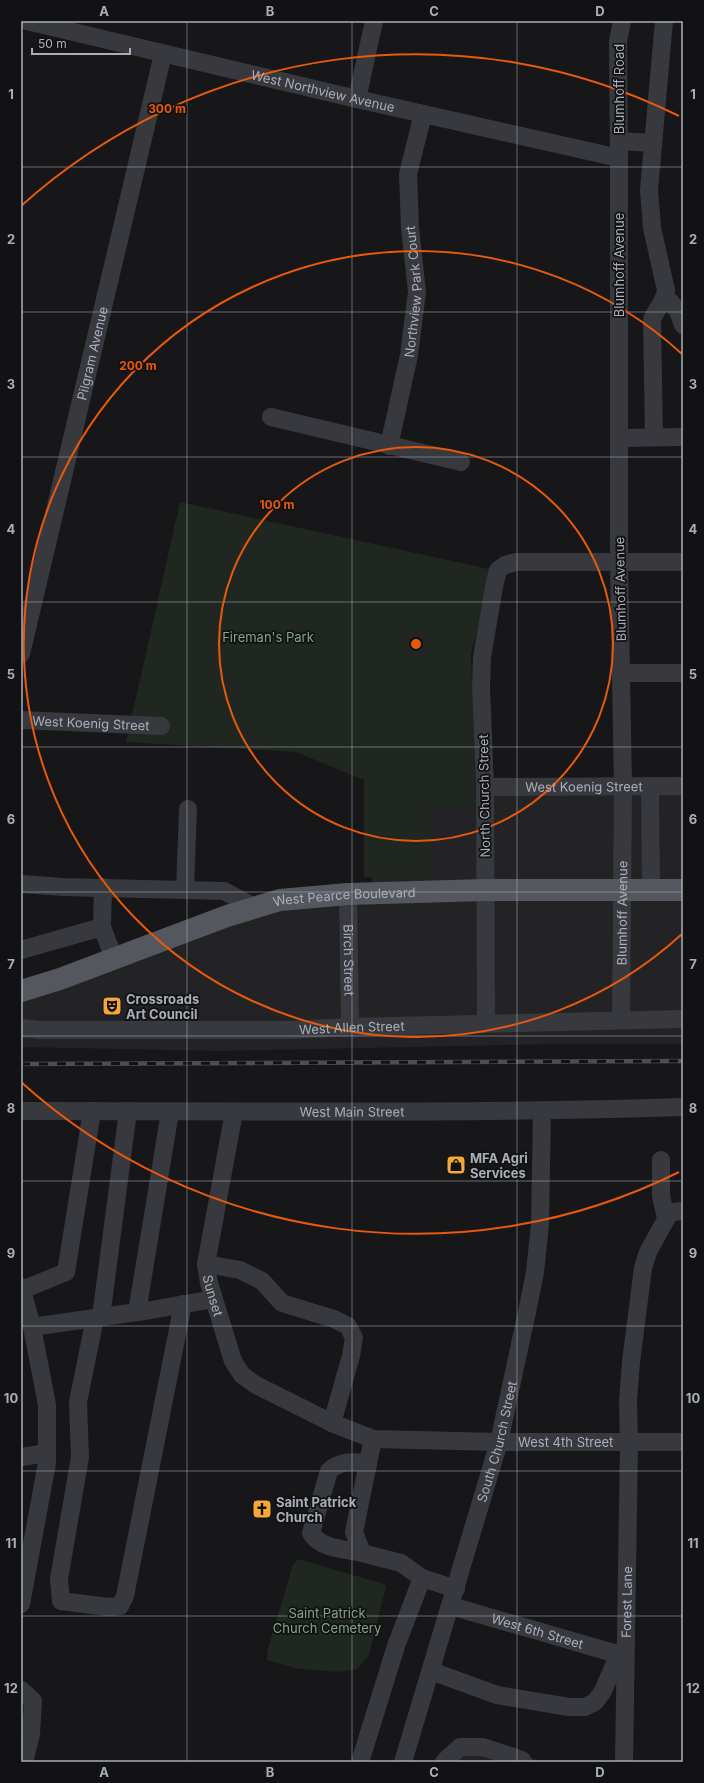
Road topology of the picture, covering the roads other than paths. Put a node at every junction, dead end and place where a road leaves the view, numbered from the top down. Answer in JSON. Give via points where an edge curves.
{"nodes":[{"id":1,"x":27,"y":21,"type":"edge"},
{"id":2,"x":374,"y":21,"type":"edge"},
{"id":3,"x":622,"y":21,"type":"edge"},
{"id":4,"x":664,"y":21,"type":"edge"},
{"id":5,"x":163,"y":54,"type":"junction"},
{"id":6,"x":357,"y":99,"type":"junction"},
{"id":7,"x":423,"y":114,"type":"junction"},
{"id":8,"x":619,"y":141,"type":"junction"},
{"id":9,"x":653,"y":143,"type":"junction"},
{"id":10,"x":620,"y":158,"type":"junction"},
{"id":11,"x":665,"y":296,"type":"junction"},
{"id":12,"x":683,"y":325,"type":"edge"},
{"id":13,"x":271,"y":417,"type":"dead end"},
{"id":14,"x":654,"y":437,"type":"junction"},
{"id":15,"x":683,"y":437,"type":"edge"},
{"id":16,"x":619,"y":438,"type":"junction"},
{"id":17,"x":389,"y":446,"type":"junction"},
{"id":18,"x":461,"y":462,"type":"dead end"},
{"id":19,"x":619,"y":562,"type":"junction"},
{"id":20,"x":683,"y":562,"type":"edge"},
{"id":21,"x":21,"y":654,"type":"edge"},
{"id":22,"x":683,"y":673,"type":"edge"},
{"id":23,"x":621,"y":674,"type":"junction"},
{"id":24,"x":21,"y":720,"type":"edge"},
{"id":25,"x":161,"y":726,"type":"dead end"},
{"id":26,"x":650,"y":786,"type":"junction"},
{"id":27,"x":683,"y":786,"type":"edge"},
{"id":28,"x":485,"y":787,"type":"junction"},
{"id":29,"x":622,"y":787,"type":"junction"},
{"id":30,"x":188,"y":809,"type":"dead end"},
{"id":31,"x":21,"y":884,"type":"edge"},
{"id":32,"x":103,"y":887,"type":"junction"},
{"id":33,"x":185,"y":890,"type":"junction"},
{"id":34,"x":485,"y":890,"type":"junction"},
{"id":35,"x":622,"y":890,"type":"junction"},
{"id":36,"x":651,"y":890,"type":"junction"},
{"id":37,"x":683,"y":890,"type":"edge"},
{"id":38,"x":348,"y":894,"type":"junction"},
{"id":39,"x":254,"y":907,"type":"junction"},
{"id":40,"x":102,"y":928,"type":"junction"},
{"id":41,"x":21,"y":950,"type":"edge"},
{"id":42,"x":114,"y":959,"type":"junction"},
{"id":43,"x":21,"y":991,"type":"edge"},
{"id":44,"x":683,"y":1019,"type":"edge"},
{"id":45,"x":621,"y":1020,"type":"junction"},
{"id":46,"x":486,"y":1024,"type":"junction"},
{"id":47,"x":350,"y":1027,"type":"junction"},
{"id":48,"x":21,"y":1028,"type":"edge"},
{"id":49,"x":683,"y":1108,"type":"edge"},
{"id":50,"x":21,"y":1110,"type":"edge"},
{"id":51,"x":92,"y":1111,"type":"junction"},
{"id":52,"x":128,"y":1111,"type":"junction"},
{"id":53,"x":542,"y":1111,"type":"junction"},
{"id":54,"x":170,"y":1112,"type":"junction"},
{"id":55,"x":234,"y":1112,"type":"junction"},
{"id":56,"x":661,"y":1160,"type":"dead end"},
{"id":57,"x":683,"y":1211,"type":"edge"},
{"id":58,"x":666,"y":1218,"type":"junction"},
{"id":59,"x":206,"y":1264,"type":"junction"},
{"id":60,"x":22,"y":1289,"type":"edge"},
{"id":61,"x":214,"y":1299,"type":"junction"},
{"id":62,"x":183,"y":1304,"type":"junction"},
{"id":63,"x":137,"y":1312,"type":"junction"},
{"id":64,"x":98,"y":1317,"type":"junction"},
{"id":65,"x":32,"y":1327,"type":"junction"},
{"id":66,"x":332,"y":1423,"type":"junction"},
{"id":67,"x":373,"y":1439,"type":"junction"},
{"id":68,"x":500,"y":1442,"type":"junction"},
{"id":69,"x":683,"y":1442,"type":"edge"},
{"id":70,"x":629,"y":1443,"type":"junction"},
{"id":71,"x":47,"y":1453,"type":"junction"},
{"id":72,"x":21,"y":1457,"type":"edge"},
{"id":73,"x":368,"y":1463,"type":"junction"},
{"id":74,"x":362,"y":1553,"type":"junction"},
{"id":75,"x":422,"y":1578,"type":"junction"},
{"id":76,"x":454,"y":1598,"type":"junction"},
{"id":77,"x":21,"y":1604,"type":"edge"},
{"id":78,"x":624,"y":1656,"type":"junction"},
{"id":79,"x":431,"y":1671,"type":"junction"},
{"id":80,"x":21,"y":1690,"type":"edge"},
{"id":81,"x":24,"y":1762,"type":"edge"},
{"id":82,"x":360,"y":1762,"type":"edge"},
{"id":83,"x":403,"y":1762,"type":"edge"},
{"id":84,"x":444,"y":1762,"type":"edge"},
{"id":85,"x":523,"y":1762,"type":"edge"},
{"id":86,"x":624,"y":1762,"type":"edge"}],
"edges":[{"from":1,"to":5,"type":"street","name":"West Northview Avenue"},
{"from":2,"to":6,"type":"street"},
{"from":3,"to":8,"type":"street","name":"Blumhoff Road","via":[[618,42]]},
{"from":4,"to":9,"type":"street"},
{"from":5,"to":6,"type":"street","name":"West Northview Avenue"},
{"from":5,"to":21,"type":"street","name":"Pilgram Avenue"},
{"from":6,"to":7,"type":"street","name":"West Northview Avenue"},
{"from":7,"to":10,"type":"street","name":"West Northview Avenue"},
{"from":7,"to":17,"type":"street","name":"Northview Park Court","via":[[408,174],[416,292],[409,355]]},
{"from":8,"to":9,"type":"street"},
{"from":8,"to":10,"type":"street","name":"Blumhoff Road"},
{"from":9,"to":11,"type":"street","via":[[650,190],[652,228],[665,281]]},
{"from":10,"to":16,"type":"street","name":"Blumhoff Avenue"},
{"from":11,"to":12,"type":"street","via":[[678,311]]},
{"from":11,"to":14,"type":"street","via":[[652,320]]},
{"from":13,"to":17,"type":"street"},
{"from":14,"to":15,"type":"street"},
{"from":14,"to":16,"type":"street"},
{"from":16,"to":19,"type":"street","name":"Blumhoff Avenue"},
{"from":17,"to":18,"type":"street"},
{"from":19,"to":20,"type":"street"},
{"from":19,"to":23,"type":"street","name":"Blumhoff Avenue"},
{"from":19,"to":28,"type":"street","name":"North Church Street","via":[[516,562],[498,570],[482,656]]},
{"from":22,"to":23,"type":"street"},
{"from":23,"to":29,"type":"street","name":"Blumhoff Avenue"},
{"from":24,"to":25,"type":"street","name":"West Koenig Street"},
{"from":26,"to":27,"type":"street","name":"West Koenig Street"},
{"from":26,"to":29,"type":"street","name":"West Koenig Street"},
{"from":26,"to":36,"type":"street"},
{"from":28,"to":29,"type":"street","name":"West Koenig Street"},
{"from":28,"to":34,"type":"street","name":"North Church Street"},
{"from":29,"to":35,"type":"street","name":"Blumhoff Avenue"},
{"from":30,"to":33,"type":"street"},
{"from":31,"to":32,"type":"street"},
{"from":32,"to":33,"type":"street"},
{"from":32,"to":40,"type":"street"},
{"from":33,"to":39,"type":"street","via":[[224,891]]},
{"from":34,"to":35,"type":"main road","name":"West Pearce Boulevard"},
{"from":34,"to":38,"type":"main road","name":"West Pearce Boulevard"},
{"from":34,"to":46,"type":"street","name":"North Church Street"},
{"from":35,"to":36,"type":"main road","name":"West Pearce Boulevard"},
{"from":35,"to":45,"type":"street","name":"Blumhoff Avenue"},
{"from":36,"to":37,"type":"main road","name":"West Pearce Boulevard"},
{"from":38,"to":39,"type":"main road","name":"West Pearce Boulevard","via":[[280,900]]},
{"from":38,"to":47,"type":"street","name":"Birch Street"},
{"from":39,"to":42,"type":"main road","name":"West Pearce Boulevard"},
{"from":40,"to":41,"type":"street"},
{"from":40,"to":42,"type":"street"},
{"from":42,"to":43,"type":"main road","name":"West Pearce Boulevard","via":[[60,980]]},
{"from":44,"to":45,"type":"street","name":"West Allen Street"},
{"from":45,"to":46,"type":"street","name":"West Allen Street"},
{"from":46,"to":47,"type":"street","name":"West Allen Street"},
{"from":47,"to":48,"type":"street","name":"West Allen Street","via":[[289,1030]]},
{"from":49,"to":53,"type":"street","name":"West Main Street"},
{"from":50,"to":51,"type":"street","name":"West Main Street"},
{"from":51,"to":52,"type":"street","name":"West Main Street"},
{"from":51,"to":60,"type":"street","via":[[66,1272]]},
{"from":52,"to":54,"type":"street","name":"West Main Street"},
{"from":52,"to":64,"type":"street"},
{"from":53,"to":55,"type":"street","name":"West Main Street"},
{"from":53,"to":68,"type":"street","name":"South Church Street","via":[[540,1225],[535,1272]]},
{"from":54,"to":55,"type":"street","name":"West Main Street"},
{"from":54,"to":63,"type":"street"},
{"from":55,"to":59,"type":"street","name":"Sunset"},
{"from":56,"to":58,"type":"street","via":[[661,1196]]},
{"from":57,"to":58,"type":"street","via":[[672,1212]]},
{"from":58,"to":70,"type":"street","name":"Forest Lane","via":[[648,1252],[643,1268],[631,1362],[628,1400]]},
{"from":59,"to":61,"type":"street","name":"Sunset"},
{"from":59,"to":66,"type":"street","via":[[240,1270],[262,1281],[282,1303],[334,1319],[348,1326],[354,1338]]},
{"from":60,"to":65,"type":"street"},
{"from":61,"to":62,"type":"street"},
{"from":61,"to":66,"type":"street","name":"Sunset","via":[[232,1361],[242,1375],[256,1385]]},
{"from":62,"to":63,"type":"street"},
{"from":62,"to":64,"type":"street","via":[[125,1596],[120,1606],[108,1608],[61,1601],[59,1579],[80,1457],[78,1402]]},
{"from":63,"to":64,"type":"street"},
{"from":64,"to":65,"type":"street"},
{"from":65,"to":71,"type":"street","via":[[47,1405]]},
{"from":66,"to":67,"type":"street","name":"West 4th Street"},
{"from":67,"to":68,"type":"street","name":"West 4th Street"},
{"from":67,"to":73,"type":"street"},
{"from":68,"to":70,"type":"street","name":"West 4th Street"},
{"from":68,"to":76,"type":"street","name":"South Church Street"},
{"from":69,"to":70,"type":"street","name":"West 4th Street"},
{"from":70,"to":78,"type":"street","name":"Forest Lane"},
{"from":71,"to":72,"type":"street"},
{"from":71,"to":77,"type":"street"},
{"from":73,"to":74,"type":"street","via":[[354,1532]]},
{"from":73,"to":74,"type":"street","name":"West 6th Street","via":[[348,1462],[335,1465],[330,1471],[311,1533],[315,1540],[331,1547]]},
{"from":74,"to":75,"type":"street","name":"West 6th Street","via":[[401,1563]]},
{"from":75,"to":76,"type":"street","name":"West 6th Street"},
{"from":75,"to":82,"type":"street","via":[[396,1646]]},
{"from":76,"to":78,"type":"street","name":"West 6th Street"},
{"from":76,"to":79,"type":"street","name":"South Church Street"},
{"from":78,"to":79,"type":"street","via":[[615,1663],[603,1691],[595,1702],[585,1707],[569,1707],[497,1695]]},
{"from":78,"to":86,"type":"street","name":"Forest Lane"},
{"from":79,"to":83,"type":"street","name":"South Church Street"},
{"from":80,"to":81,"type":"street","via":[[33,1701],[31,1734]]},
{"from":84,"to":85,"type":"street","via":[[460,1747],[482,1747]]}]}
